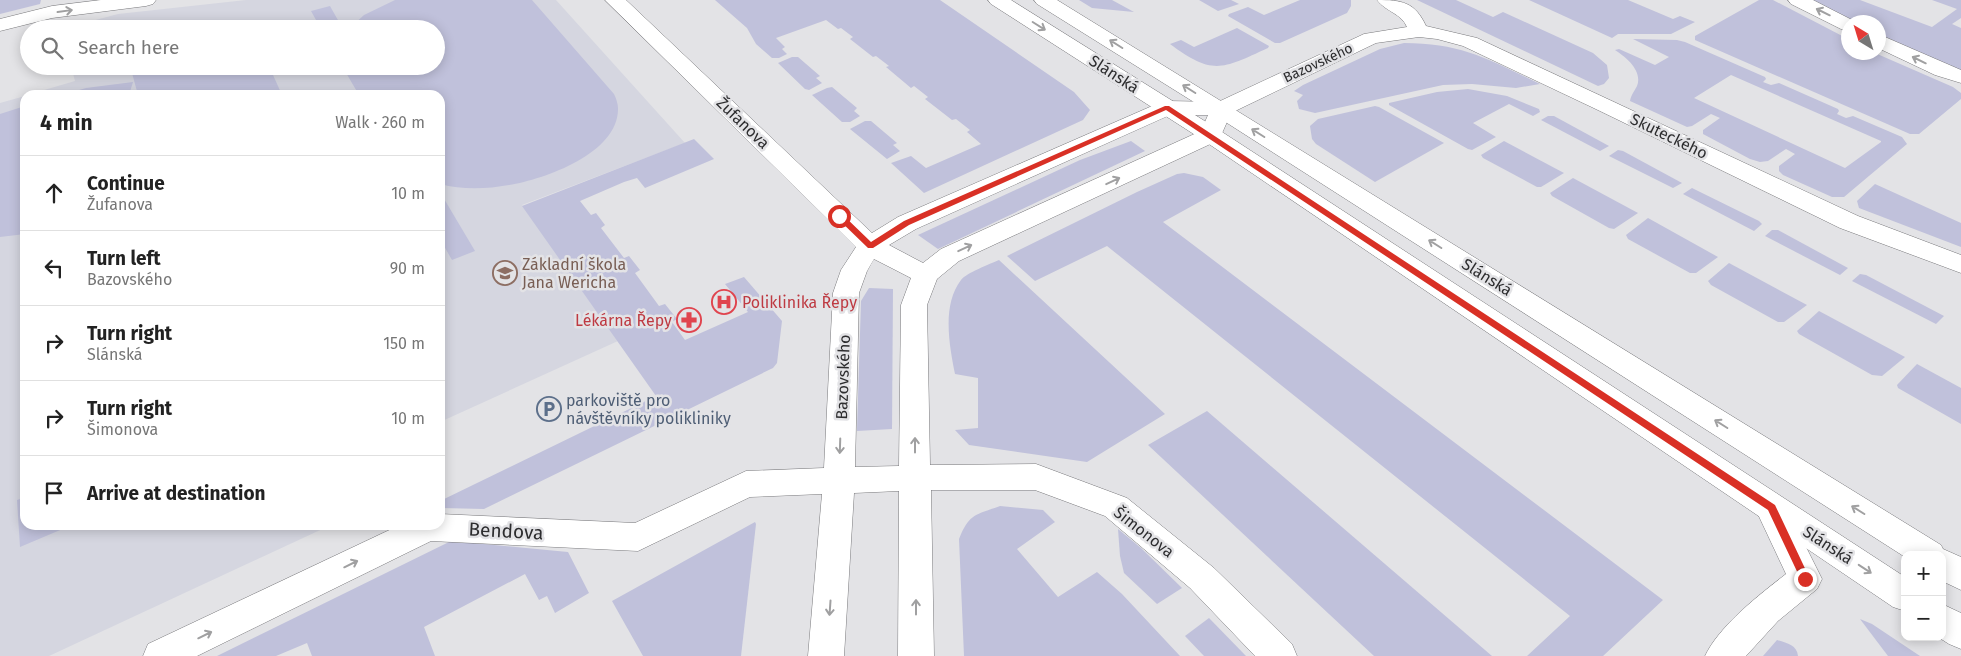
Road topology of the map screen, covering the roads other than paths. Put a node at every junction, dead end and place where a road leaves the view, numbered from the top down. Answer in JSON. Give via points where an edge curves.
{"nodes":[{"id":1,"x":146,"y":0,"type":"edge"},
{"id":2,"x":615,"y":0,"type":"edge"},
{"id":3,"x":998,"y":0,"type":"edge"},
{"id":4,"x":1044,"y":0,"type":"edge"},
{"id":5,"x":1387,"y":0,"type":"edge"},
{"id":6,"x":1798,"y":0,"type":"edge"},
{"id":7,"x":1841,"y":22,"type":"edge"},
{"id":8,"x":0,"y":25,"type":"edge"},
{"id":9,"x":1419,"y":31,"type":"junction"},
{"id":10,"x":1886,"y":44,"type":"edge"},
{"id":11,"x":1961,"y":78,"type":"edge"},
{"id":12,"x":1167,"y":108,"type":"junction"},
{"id":13,"x":1216,"y":122,"type":"junction"},
{"id":14,"x":870,"y":246,"type":"junction"},
{"id":15,"x":1961,"y":264,"type":"edge"},
{"id":16,"x":925,"y":275,"type":"junction"},
{"id":17,"x":915,"y":478,"type":"junction"},
{"id":18,"x":839,"y":480,"type":"junction"},
{"id":19,"x":1772,"y":508,"type":"junction"},
{"id":20,"x":445,"y":528,"type":"edge"},
{"id":21,"x":422,"y":530,"type":"edge"},
{"id":22,"x":1922,"y":551,"type":"edge"},
{"id":23,"x":1946,"y":566,"type":"edge"},
{"id":24,"x":1961,"y":575,"type":"edge"},
{"id":25,"x":1901,"y":593,"type":"edge"},
{"id":26,"x":1946,"y":623,"type":"edge"},
{"id":27,"x":1961,"y":633,"type":"edge"},
{"id":28,"x":161,"y":656,"type":"edge"},
{"id":29,"x":826,"y":656,"type":"edge"},
{"id":30,"x":916,"y":656,"type":"edge"},
{"id":31,"x":1279,"y":656,"type":"edge"},
{"id":32,"x":1723,"y":656,"type":"edge"}],
"edges":[{"from":8,"to":1,"type":"street","one_way":true,"via":[[52,12]]},
{"from":2,"to":14,"type":"street","name":"Žufanova"},
{"from":3,"to":12,"type":"street","name":"Slánská","one_way":true},
{"from":13,"to":4,"type":"street","name":"Slánská","one_way":true},
{"from":5,"to":9,"type":"street","via":[[1412,16]]},
{"from":7,"to":6,"type":"street","one_way":true},
{"from":9,"to":13,"type":"street","name":"Bazovského","via":[[1371,38]]},
{"from":9,"to":15,"type":"street","name":"Skuteckého","via":[[1470,42],[1849,222]]},
{"from":11,"to":10,"type":"street","one_way":true},
{"from":12,"to":13,"type":"street","name":"Slánská"},
{"from":12,"to":14,"type":"street","name":"Bazovského","via":[[907,223]]},
{"from":16,"to":13,"type":"street","name":"Bazovského","one_way":true,"via":[[950,255]]},
{"from":13,"to":19,"type":"street","name":"Slánská"},
{"from":22,"to":13,"type":"street","name":"Slánská","one_way":true},
{"from":14,"to":16,"type":"street","name":"Žufanova"},
{"from":14,"to":18,"type":"street","name":"Bazovského","one_way":true,"via":[[854,270],[846,293]]},
{"from":17,"to":16,"type":"street","one_way":true,"via":[[914,305]]},
{"from":17,"to":18,"type":"street","name":"Šimonova"},
{"from":30,"to":17,"type":"street","one_way":true},
{"from":17,"to":31,"type":"street","name":"Šimonova","via":[[1036,478],[1116,507],[1202,578]]},
{"from":20,"to":18,"type":"street","name":"Bendova","one_way":true,"via":[[638,537],[746,484]]},
{"from":18,"to":29,"type":"street","name":"Bazovského","one_way":true},
{"from":19,"to":25,"type":"street","name":"Slánská","one_way":true},
{"from":19,"to":32,"type":"street","via":[[1805,579],[1766,610]]},
{"from":28,"to":21,"type":"street","name":"Bendova","one_way":true},
{"from":23,"to":24,"type":"street"},
{"from":26,"to":27,"type":"street"}]}
